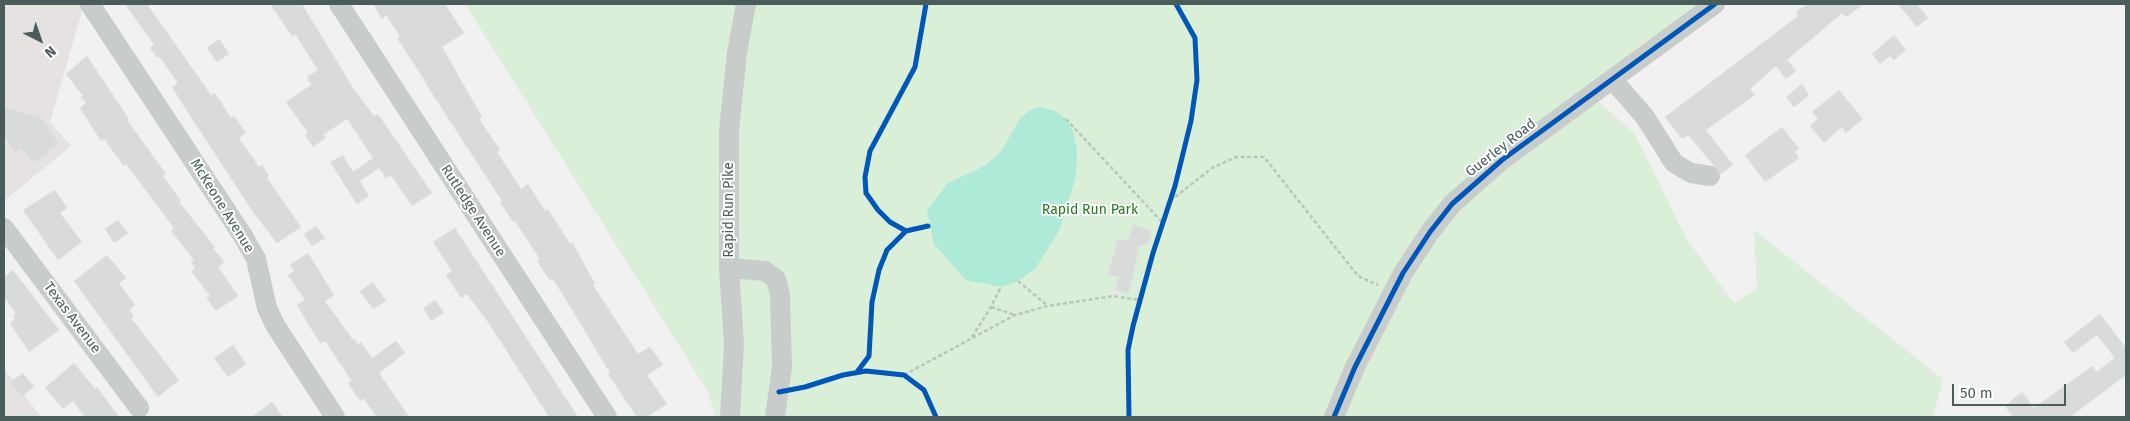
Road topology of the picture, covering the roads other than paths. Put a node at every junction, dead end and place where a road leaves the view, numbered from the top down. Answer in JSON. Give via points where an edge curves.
{"nodes":[{"id":1,"x":90,"y":4,"type":"edge"},
{"id":2,"x":339,"y":4,"type":"edge"},
{"id":3,"x":746,"y":4,"type":"edge"},
{"id":4,"x":1715,"y":4,"type":"edge"},
{"id":5,"x":1612,"y":79,"type":"junction"},
{"id":6,"x":1710,"y":176,"type":"dead end"},
{"id":7,"x":4,"y":228,"type":"edge"},
{"id":8,"x":729,"y":268,"type":"junction"},
{"id":9,"x":140,"y":408,"type":"dead end"},
{"id":10,"x":335,"y":417,"type":"edge"},
{"id":11,"x":607,"y":417,"type":"edge"},
{"id":12,"x":730,"y":417,"type":"edge"},
{"id":13,"x":775,"y":417,"type":"edge"},
{"id":14,"x":1334,"y":417,"type":"edge"}],
"edges":[{"from":1,"to":10,"type":"street","name":"McKeone Avenue","via":[[244,236],[256,259],[267,308],[275,325]]},
{"from":2,"to":11,"type":"street","name":"Rutledge Avenue"},
{"from":3,"to":8,"type":"street","name":"Rapid Run Pike","via":[[729,130]]},
{"from":4,"to":5,"type":"street","name":"Guerley Road"},
{"from":5,"to":6,"type":"street","via":[[1645,116],[1674,163],[1691,173]]},
{"from":5,"to":14,"type":"street","name":"Guerley Road","via":[[1472,184],[1430,232],[1355,367]]},
{"from":7,"to":9,"type":"street","name":"Texas Avenue"},
{"from":8,"to":12,"type":"street","name":"Rapid Run Pike","via":[[734,344]]},
{"from":8,"to":13,"type":"street","via":[[765,270],[776,279],[780,295],[782,367]]}]}
